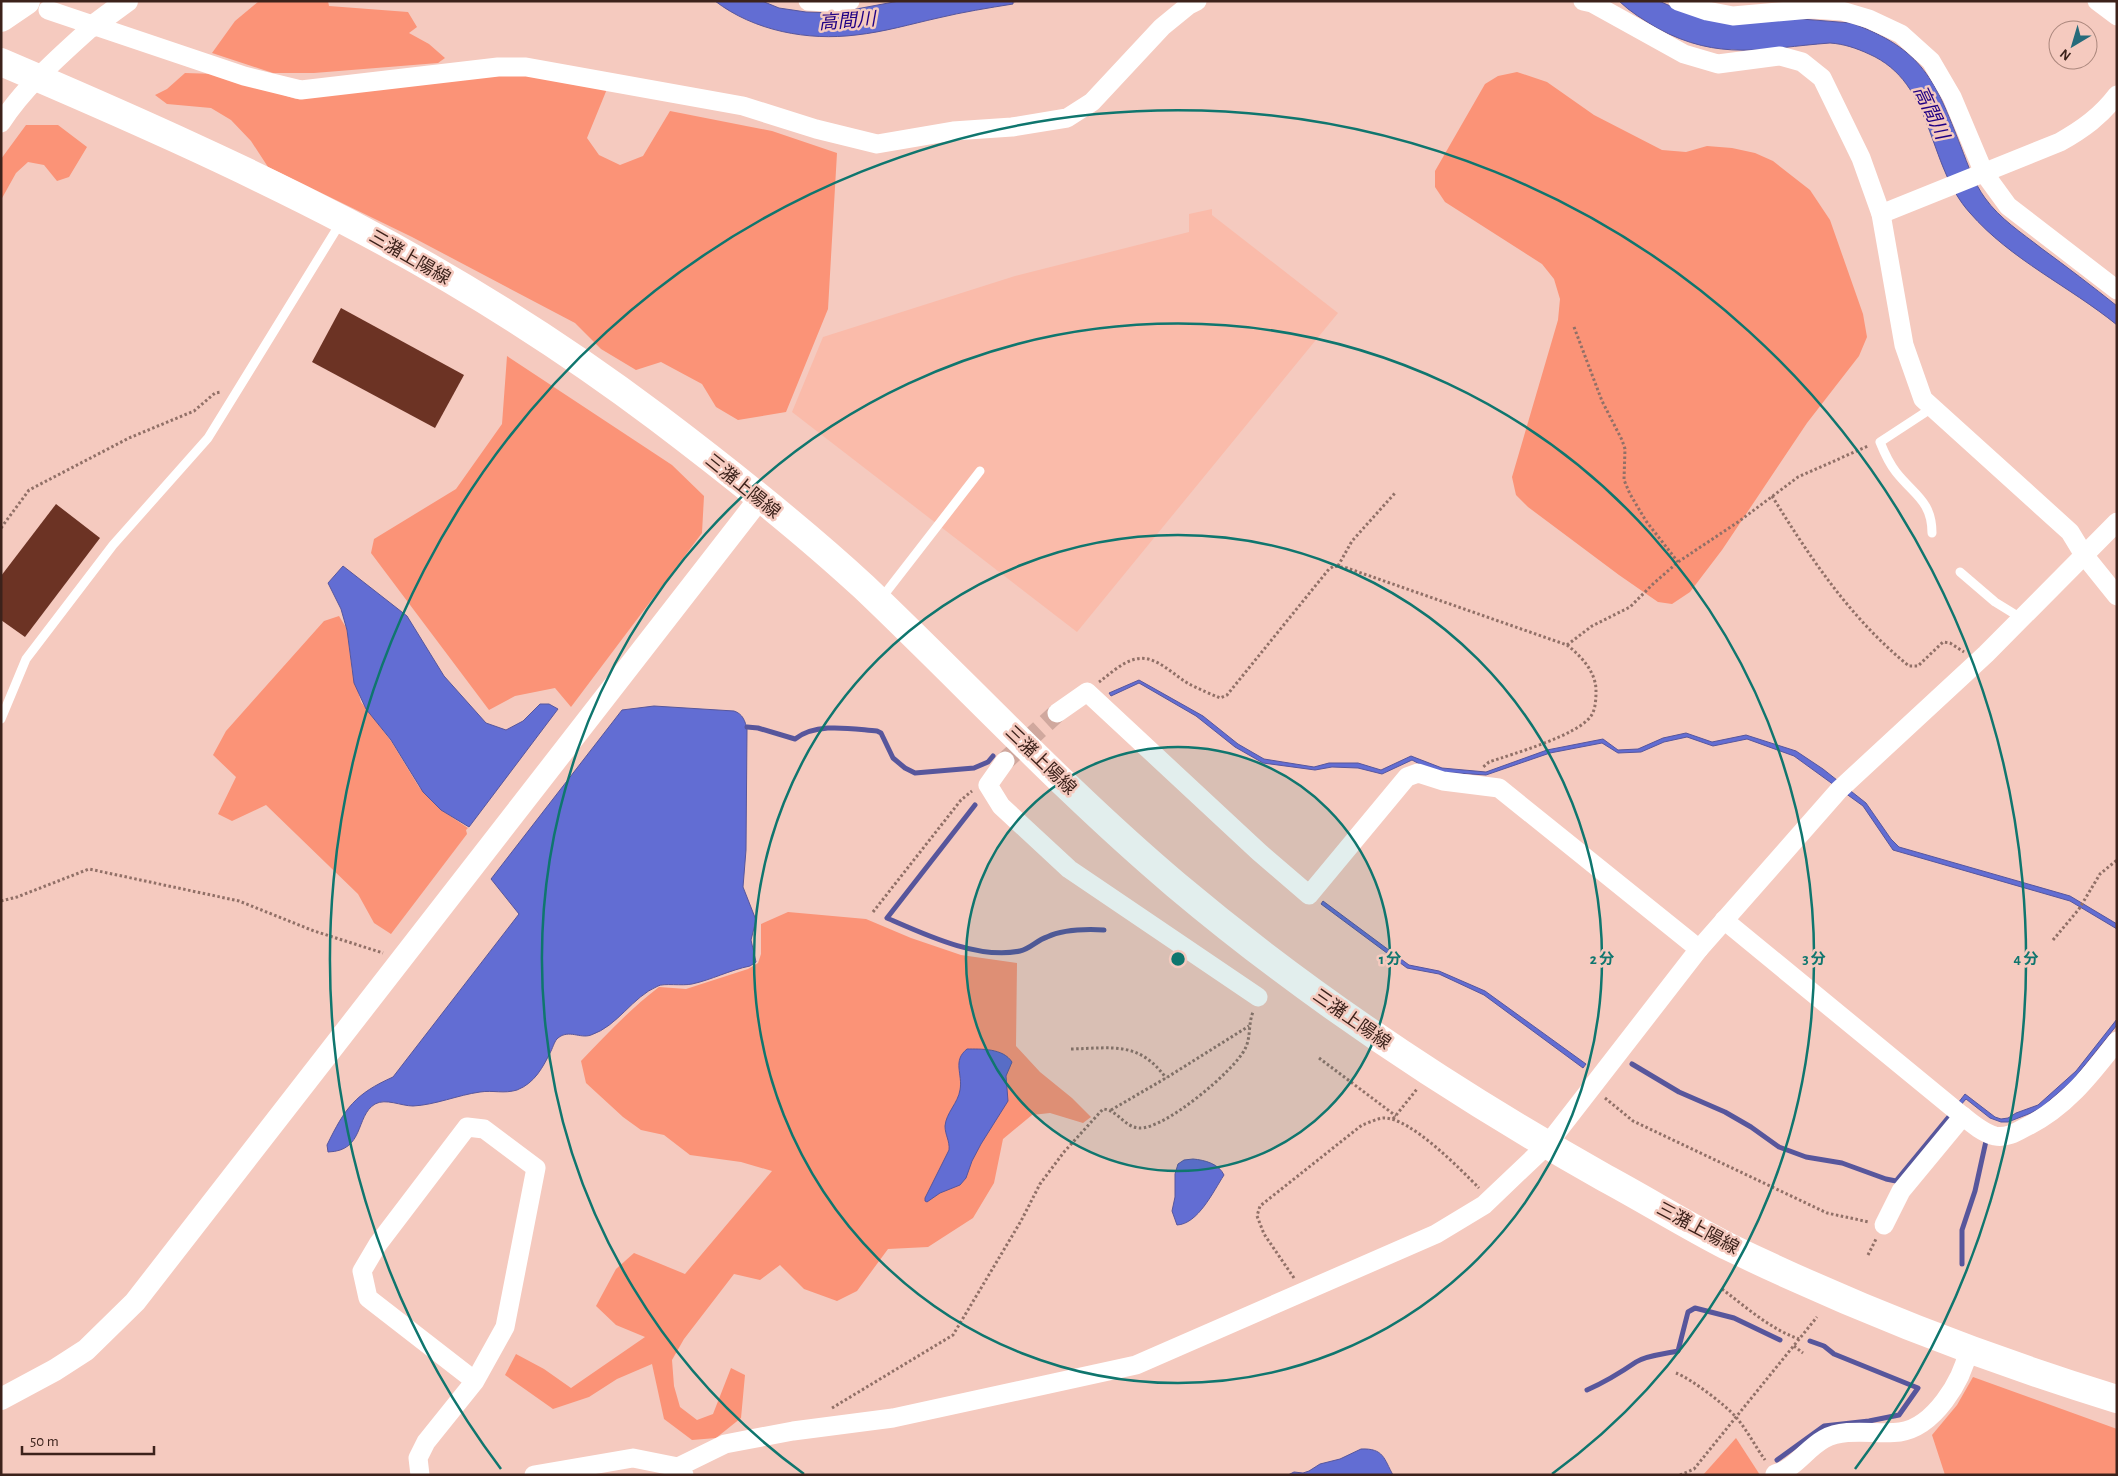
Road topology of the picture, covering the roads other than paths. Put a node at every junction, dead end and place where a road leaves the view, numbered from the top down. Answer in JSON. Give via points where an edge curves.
{"nodes":[{"id":1,"x":127,"y":1,"type":"edge"},
{"id":2,"x":808,"y":1,"type":"edge"},
{"id":3,"x":850,"y":1,"type":"edge"},
{"id":4,"x":1197,"y":1,"type":"edge"},
{"id":5,"x":1583,"y":1,"type":"edge"},
{"id":6,"x":1678,"y":1,"type":"edge"},
{"id":7,"x":2097,"y":1,"type":"edge"},
{"id":8,"x":37,"y":6,"type":"edge"},
{"id":9,"x":2117,"y":16,"type":"edge"},
{"id":10,"x":1,"y":18,"type":"edge"},
{"id":11,"x":93,"y":26,"type":"junction"},
{"id":12,"x":1,"y":62,"type":"edge"},
{"id":13,"x":2117,"y":95,"type":"edge"},
{"id":14,"x":1,"y":124,"type":"edge"},
{"id":15,"x":1980,"y":174,"type":"junction"},
{"id":16,"x":1880,"y":214,"type":"junction"},
{"id":17,"x":343,"y":220,"type":"junction"},
{"id":18,"x":2117,"y":290,"type":"edge"},
{"id":19,"x":1932,"y":408,"type":"junction"},
{"id":20,"x":980,"y":471,"type":"dead end"},
{"id":21,"x":760,"y":498,"type":"junction"},
{"id":22,"x":2117,"y":522,"type":"edge"},
{"id":23,"x":1932,"y":533,"type":"dead end"},
{"id":24,"x":2084,"y":555,"type":"junction"},
{"id":25,"x":1960,"y":572,"type":"dead end"},
{"id":26,"x":2117,"y":596,"type":"edge"},
{"id":27,"x":879,"y":602,"type":"junction"},
{"id":28,"x":2021,"y":618,"type":"junction"},
{"id":29,"x":1057,"y":713,"type":"tunnel mouth"},
{"id":30,"x":1,"y":719,"type":"edge"},
{"id":31,"x":1005,"y":761,"type":"tunnel mouth"},
{"id":32,"x":1724,"y":920,"type":"junction"},
{"id":33,"x":1699,"y":949,"type":"junction"},
{"id":34,"x":1258,"y":997,"type":"dead end"},
{"id":35,"x":2117,"y":1041,"type":"edge"},
{"id":36,"x":1958,"y":1112,"type":"junction"},
{"id":37,"x":1547,"y":1145,"type":"junction"},
{"id":38,"x":1884,"y":1225,"type":"road end"},
{"id":39,"x":1968,"y":1351,"type":"junction"},
{"id":40,"x":475,"y":1381,"type":"junction"},
{"id":41,"x":1,"y":1399,"type":"edge"},
{"id":42,"x":2117,"y":1399,"type":"edge"},
{"id":43,"x":681,"y":1471,"type":"edge"},
{"id":44,"x":1775,"y":1474,"type":"edge"},
{"id":45,"x":420,"y":1475,"type":"edge"},
{"id":46,"x":534,"y":1475,"type":"edge"}],
"edges":[{"from":1,"to":11,"type":"street"},
{"from":2,"to":3,"type":"street"},
{"from":4,"to":11,"type":"street","via":[[1162,27],[1092,102],[1067,118],[1012,127],[953,131],[877,144],[743,106],[526,67],[498,67],[301,90],[244,76]]},
{"from":5,"to":16,"type":"street","via":[[1684,54],[1718,64],[1780,56],[1802,62],[1822,78],[1862,158]]},
{"from":6,"to":15,"type":"street","via":[[1733,16],[1811,9],[1842,11],[1869,18],[1901,34],[1931,61],[1952,97]]},
{"from":7,"to":9,"type":"street"},
{"from":8,"to":10,"type":"main road"},
{"from":8,"to":11,"type":"street"},
{"from":11,"to":14,"type":"street","via":[[55,61]]},
{"from":12,"to":17,"type":"main road","name":"三潴上陽線","via":[[151,126]]},
{"from":13,"to":15,"type":"street","via":[[2106,110],[2087,126],[2060,142]]},
{"from":15,"to":16,"type":"street"},
{"from":15,"to":18,"type":"street","via":[[2008,206]]},
{"from":16,"to":19,"type":"street","via":[[1904,345],[1922,399]]},
{"from":17,"to":21,"type":"main road","name":"三潴上陽線","via":[[452,281],[548,342],[654,415]]},
{"from":17,"to":30,"type":"lane","via":[[208,438],[112,545],[26,658]]},
{"from":19,"to":23,"type":"lane","via":[[1880,442],[1896,472],[1928,508]]},
{"from":19,"to":24,"type":"street","via":[[2070,532]]},
{"from":20,"to":27,"type":"lane"},
{"from":21,"to":27,"type":"main road","name":"三潴上陽線"},
{"from":21,"to":41,"type":"street","via":[[135,1302],[86,1350]]},
{"from":22,"to":24,"type":"street"},
{"from":24,"to":26,"type":"street"},
{"from":24,"to":28,"type":"street"},
{"from":25,"to":28,"type":"lane","via":[[1995,602]]},
{"from":27,"to":37,"type":"main road","name":"三潴上陽線","via":[[1100,818],[1176,885],[1268,959],[1357,1024]]},
{"from":28,"to":32,"type":"street","via":[[1842,788]]},
{"from":29,"to":33,"type":"street","via":[[1087,692],[1309,895],[1407,777],[1418,773],[1443,781],[1499,788]]},
{"from":31,"to":34,"type":"street","via":[[988,786],[1001,806],[1069,868]]},
{"from":32,"to":33,"type":"street"},
{"from":32,"to":36,"type":"street"},
{"from":33,"to":37,"type":"street"},
{"from":35,"to":36,"type":"street","via":[[2074,1094],[2043,1120],[2009,1136],[1994,1136]]},
{"from":36,"to":38,"type":"street","via":[[1901,1190]]},
{"from":37,"to":39,"type":"main road","name":"三潴上陽線","via":[[1723,1244],[1895,1322]]},
{"from":37,"to":43,"type":"street","via":[[1484,1205],[1436,1234],[1136,1365],[893,1418],[725,1444]]},
{"from":39,"to":42,"type":"main road","name":"三潴上陽線"},
{"from":39,"to":44,"type":"street","via":[[1953,1391],[1925,1421],[1902,1432],[1839,1434],[1824,1439],[1786,1471]]},
{"from":40,"to":40,"type":"street","via":[[505,1327],[536,1168],[484,1129],[467,1127],[362,1270],[368,1298]]},
{"from":40,"to":45,"type":"street","via":[[426,1442],[418,1458]]},
{"from":43,"to":46,"type":"street","via":[[633,1458]]}]}
